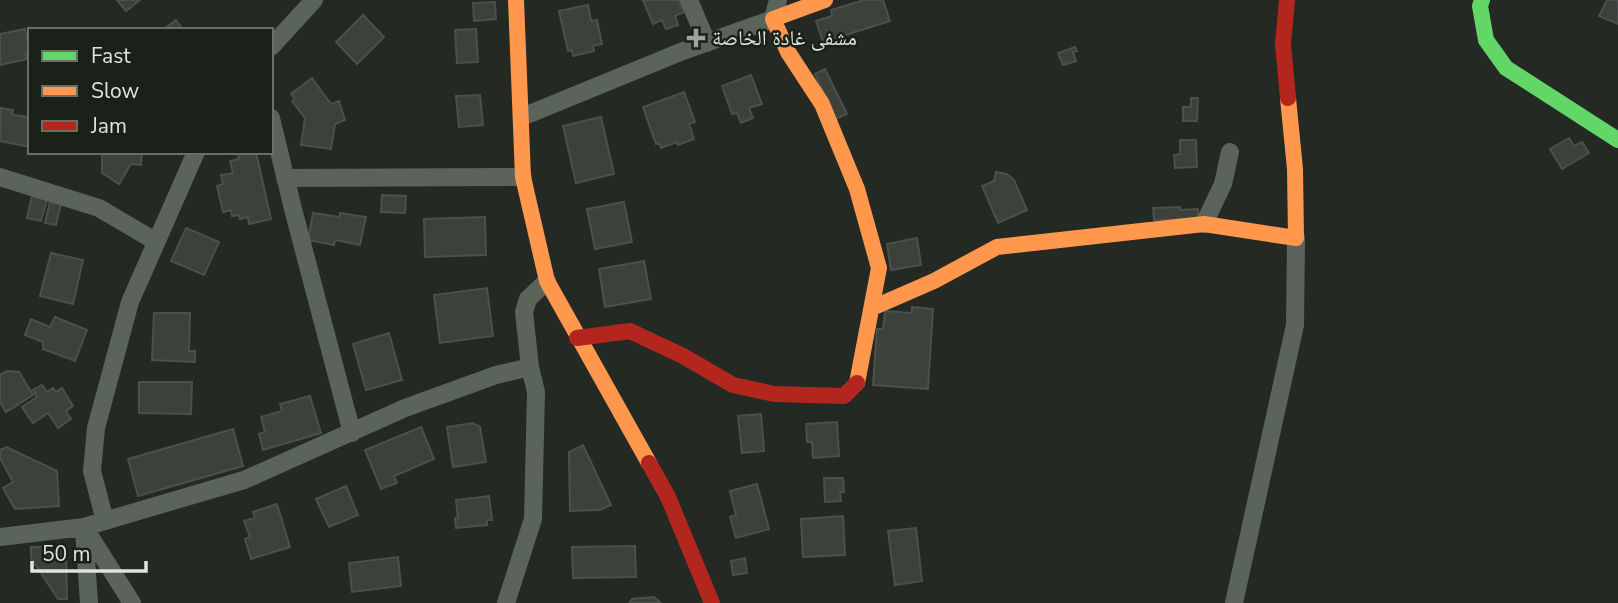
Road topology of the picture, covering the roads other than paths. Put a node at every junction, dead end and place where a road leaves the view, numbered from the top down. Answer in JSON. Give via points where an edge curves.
{"nodes":[{"id":1,"x":314,"y":0,"type":"edge"},
{"id":2,"x":516,"y":0,"type":"edge"},
{"id":3,"x":689,"y":0,"type":"edge"},
{"id":4,"x":778,"y":0,"type":"edge"},
{"id":5,"x":825,"y":0,"type":"edge"},
{"id":6,"x":1287,"y":0,"type":"edge"},
{"id":7,"x":1482,"y":0,"type":"edge"},
{"id":8,"x":773,"y":19,"type":"junction"},
{"id":9,"x":707,"y":43,"type":"junction"},
{"id":10,"x":273,"y":45,"type":"edge"},
{"id":11,"x":522,"y":117,"type":"junction"},
{"id":12,"x":273,"y":127,"type":"edge"},
{"id":13,"x":1618,"y":140,"type":"edge"},
{"id":14,"x":1230,"y":152,"type":"dead end"},
{"id":15,"x":195,"y":154,"type":"edge"},
{"id":16,"x":0,"y":177,"type":"edge"},
{"id":17,"x":523,"y":177,"type":"junction"},
{"id":18,"x":285,"y":178,"type":"junction"},
{"id":19,"x":1204,"y":224,"type":"junction"},
{"id":20,"x":1296,"y":238,"type":"junction"},
{"id":21,"x":155,"y":241,"type":"junction"},
{"id":22,"x":547,"y":281,"type":"junction"},
{"id":23,"x":872,"y":308,"type":"junction"},
{"id":24,"x":577,"y":338,"type":"junction"},
{"id":25,"x":530,"y":367,"type":"junction"},
{"id":26,"x":352,"y":433,"type":"junction"},
{"id":27,"x":105,"y":521,"type":"junction"},
{"id":28,"x":83,"y":527,"type":"junction"},
{"id":29,"x":0,"y":537,"type":"edge"},
{"id":30,"x":89,"y":603,"type":"edge"},
{"id":31,"x":132,"y":603,"type":"edge"},
{"id":32,"x":506,"y":603,"type":"edge"},
{"id":33,"x":712,"y":603,"type":"edge"},
{"id":34,"x":1234,"y":603,"type":"edge"}],
"edges":[{"from":1,"to":10,"type":"street"},
{"from":2,"to":11,"type":"street"},
{"from":3,"to":9,"type":"street"},
{"from":4,"to":8,"type":"street"},
{"from":5,"to":8,"type":"street"},
{"from":6,"to":20,"type":"street","via":[[1283,44],[1295,169]]},
{"from":7,"to":13,"type":"street","via":[[1486,40],[1506,68]]},
{"from":8,"to":9,"type":"street"},
{"from":8,"to":23,"type":"street","via":[[822,104],[857,189],[879,268]]},
{"from":9,"to":11,"type":"street"},
{"from":11,"to":17,"type":"street"},
{"from":12,"to":18,"type":"street"},
{"from":14,"to":19,"type":"street","via":[[1223,184]]},
{"from":15,"to":21,"type":"street"},
{"from":16,"to":21,"type":"street","via":[[99,208]]},
{"from":17,"to":18,"type":"street"},
{"from":17,"to":22,"type":"street"},
{"from":18,"to":26,"type":"street"},
{"from":19,"to":20,"type":"street"},
{"from":19,"to":23,"type":"street","via":[[997,247]]},
{"from":20,"to":34,"type":"street","via":[[1295,325]]},
{"from":21,"to":27,"type":"street","via":[[130,302],[96,428],[92,471]]},
{"from":22,"to":24,"type":"street"},
{"from":22,"to":25,"type":"street","via":[[528,299],[524,312]]},
{"from":23,"to":24,"type":"street","via":[[858,385],[844,397],[774,394],[733,385],[630,331]]},
{"from":24,"to":33,"type":"street","via":[[668,496]]},
{"from":25,"to":26,"type":"street","via":[[405,408]]},
{"from":25,"to":32,"type":"street","via":[[536,392],[533,519]]},
{"from":26,"to":27,"type":"street","via":[[244,480]]},
{"from":27,"to":28,"type":"street"},
{"from":28,"to":29,"type":"street"},
{"from":28,"to":30,"type":"street"},
{"from":28,"to":31,"type":"street"}]}
